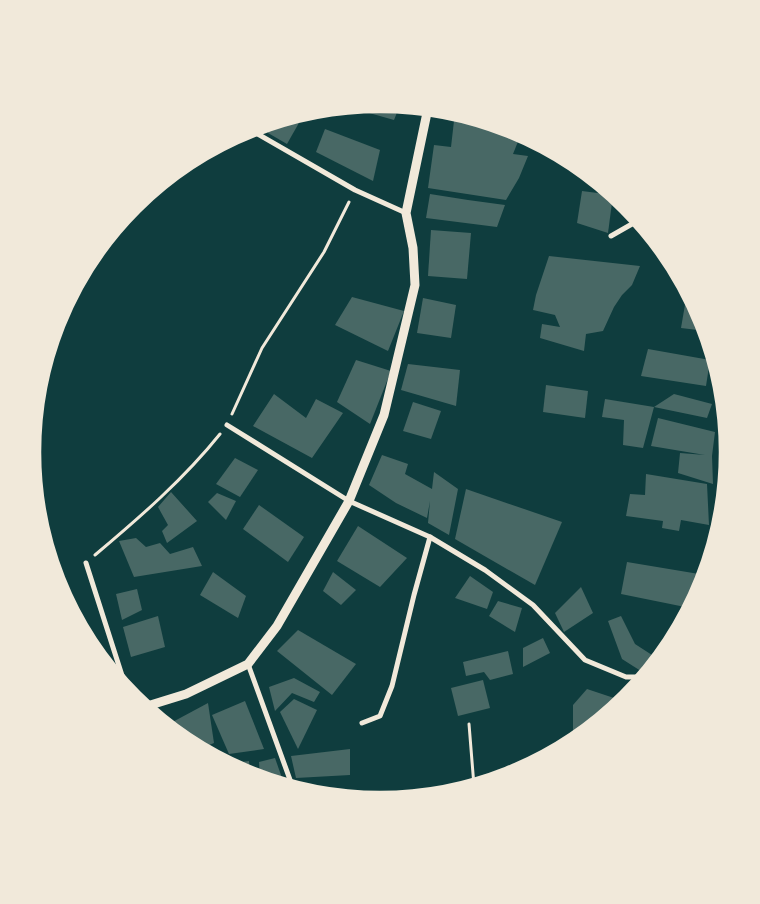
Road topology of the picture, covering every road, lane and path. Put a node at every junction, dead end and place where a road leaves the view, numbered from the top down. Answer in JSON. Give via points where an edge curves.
{"nodes":[{"id":1,"x":426,"y":115,"type":"edge"},
{"id":2,"x":262,"y":133,"type":"edge"},
{"id":3,"x":356,"y":190,"type":"junction"},
{"id":4,"x":406,"y":213,"type":"junction"},
{"id":5,"x":632,"y":224,"type":"edge"},
{"id":6,"x":611,"y":236,"type":"dead end"},
{"id":7,"x":227,"y":425,"type":"junction"},
{"id":8,"x":349,"y":500,"type":"junction"},
{"id":9,"x":430,"y":536,"type":"junction"},
{"id":10,"x":86,"y":564,"type":"joint"},
{"id":11,"x":248,"y":664,"type":"junction"},
{"id":12,"x":121,"y":672,"type":"edge"},
{"id":13,"x":635,"y":677,"type":"edge"},
{"id":14,"x":152,"y":704,"type":"edge"},
{"id":15,"x":362,"y":723,"type":"dead end"},
{"id":16,"x":469,"y":724,"type":"dead end"},
{"id":17,"x":473,"y":778,"type":"edge"},
{"id":18,"x":290,"y":779,"type":"edge"}],
"edges":[{"from":1,"to":4,"type":"street"},
{"from":2,"to":3,"type":"street"},
{"from":3,"to":4,"type":"street"},
{"from":3,"to":7,"type":"path","via":[[324,252],[262,348]]},
{"from":4,"to":8,"type":"street","via":[[413,248],[415,285],[384,415]]},
{"from":5,"to":6,"type":"street"},
{"from":7,"to":8,"type":"street"},
{"from":7,"to":10,"type":"path","via":[[205,453],[137,520]]},
{"from":8,"to":9,"type":"street"},
{"from":8,"to":11,"type":"street","via":[[276,626]]},
{"from":9,"to":13,"type":"street","via":[[533,605],[585,660],[626,677]]},
{"from":9,"to":15,"type":"street","via":[[392,686],[380,716]]},
{"from":10,"to":12,"type":"street"},
{"from":11,"to":14,"type":"street","via":[[186,694]]},
{"from":11,"to":18,"type":"street"},
{"from":16,"to":17,"type":"path"}]}
